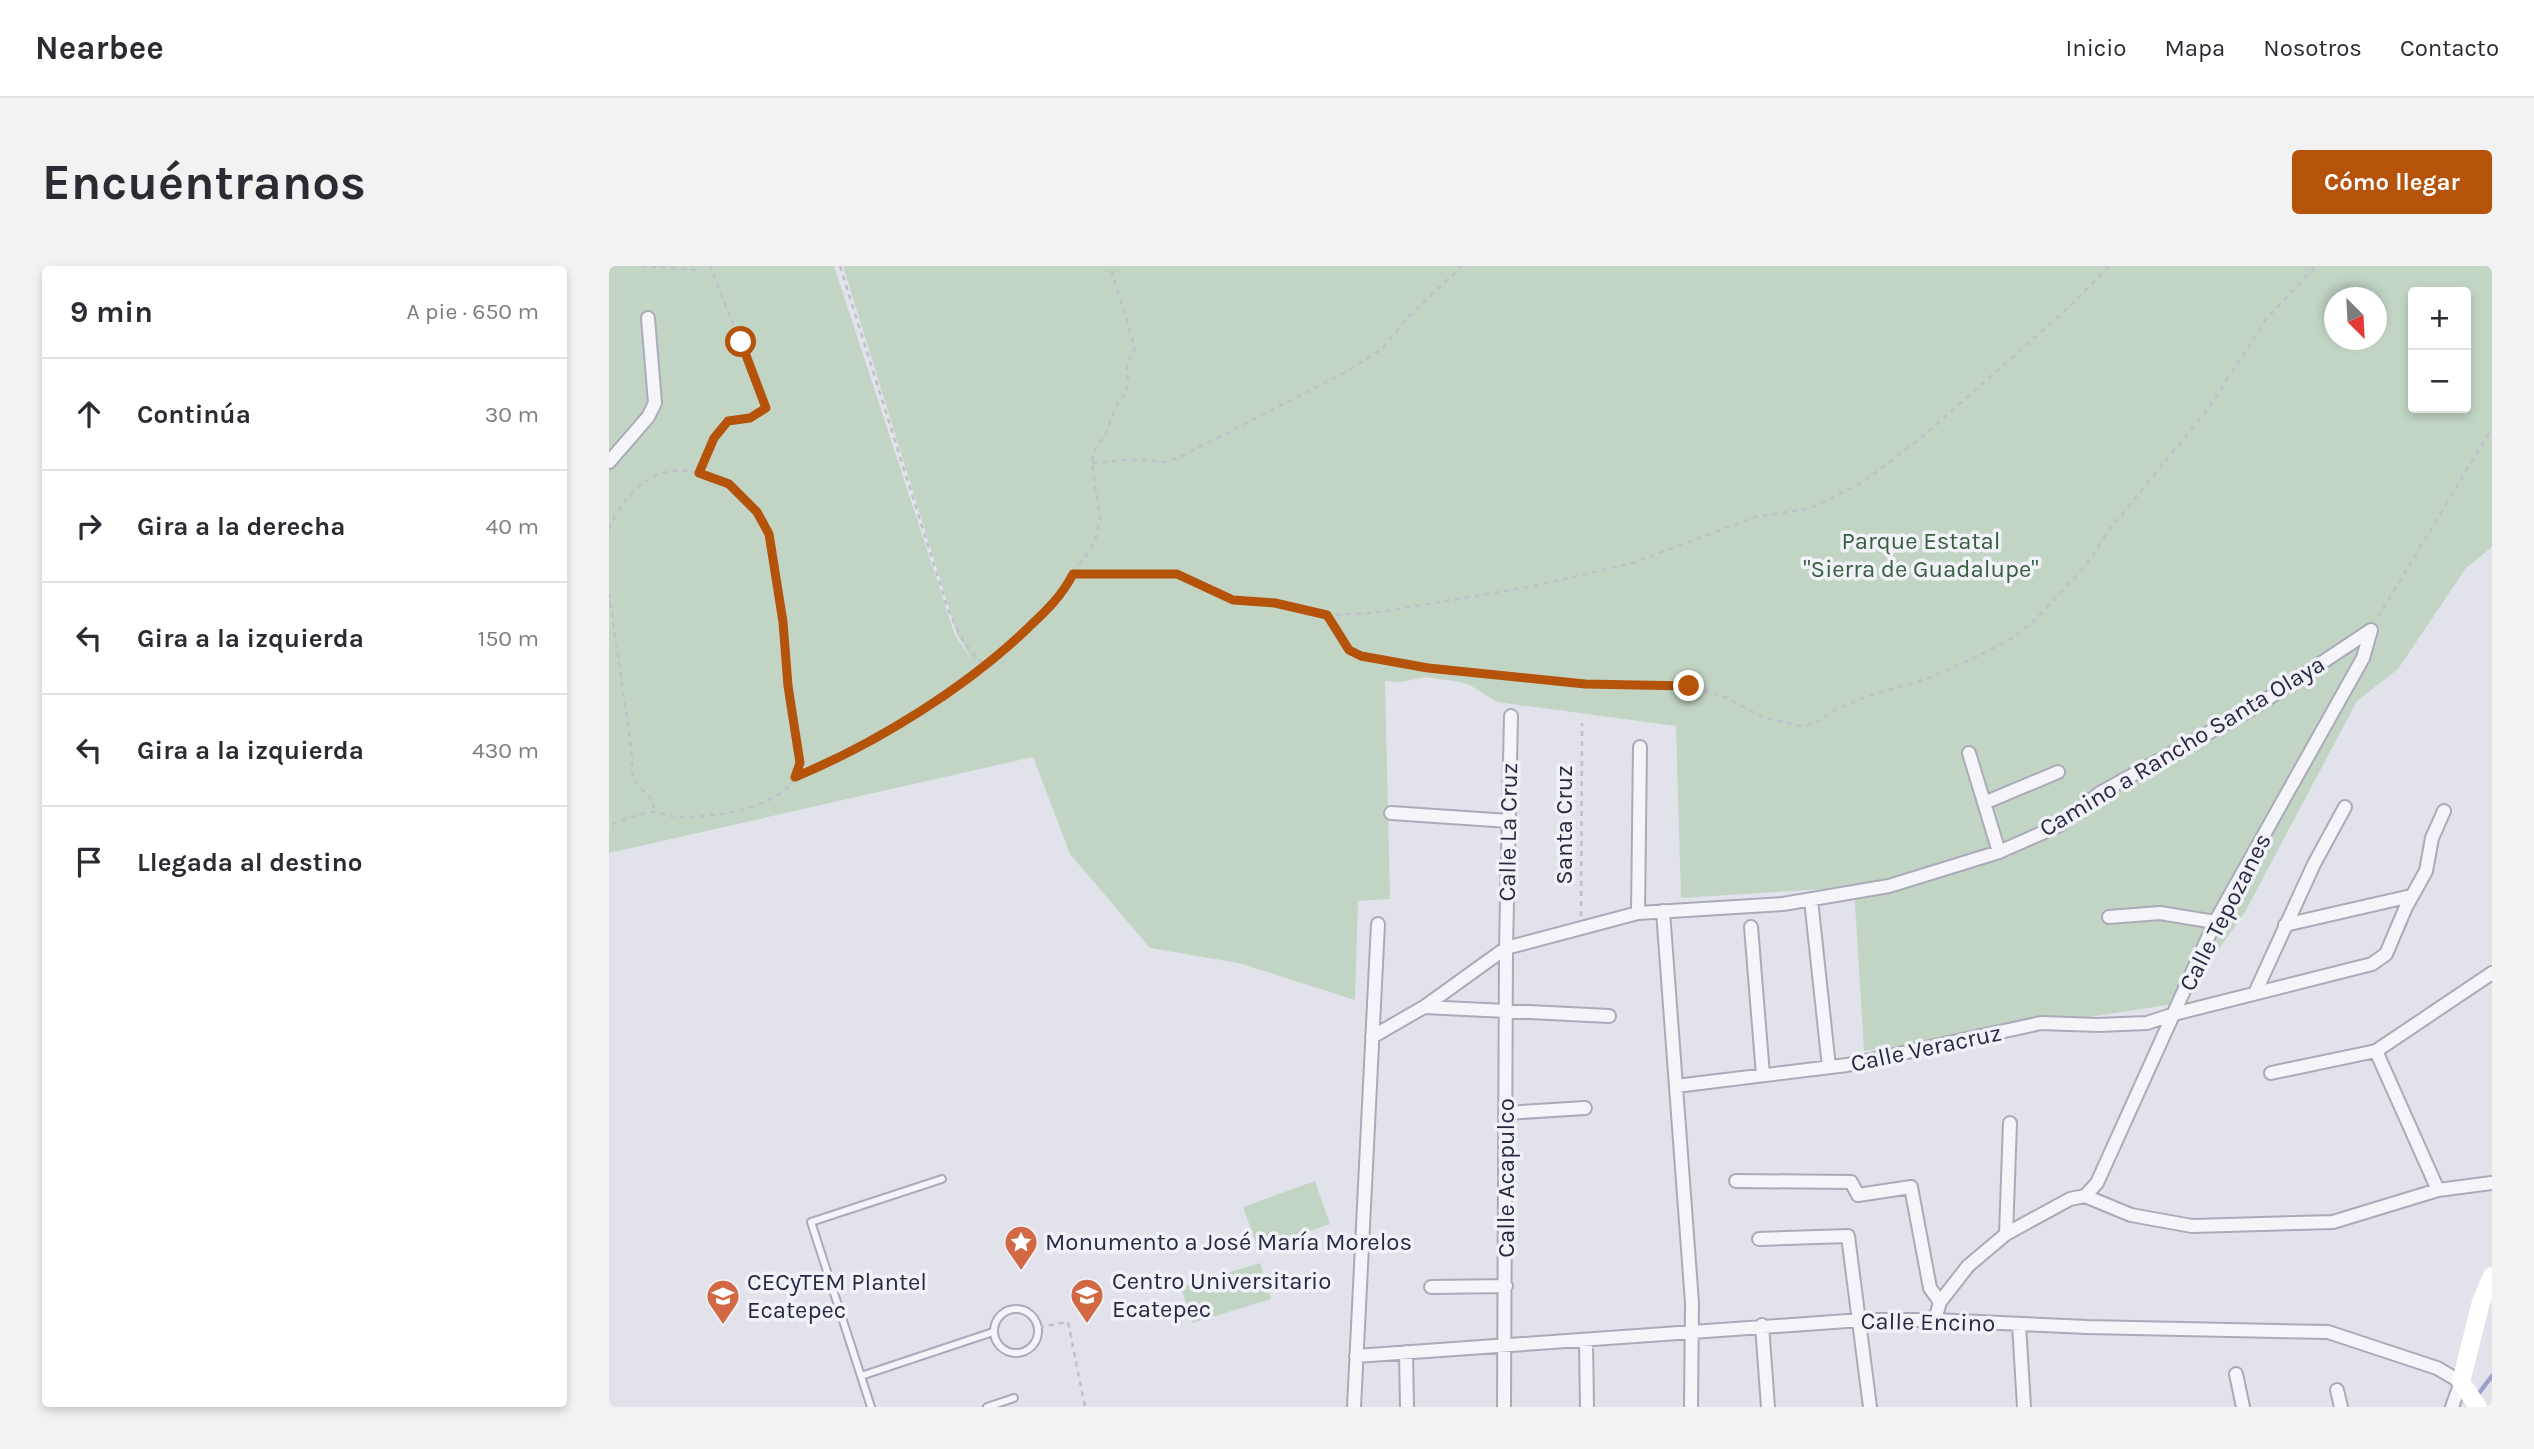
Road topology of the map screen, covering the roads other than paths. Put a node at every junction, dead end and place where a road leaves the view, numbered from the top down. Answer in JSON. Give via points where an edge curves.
{"nodes":[{"id":1,"x":648,"y":318,"type":"dead end"},
{"id":2,"x":609,"y":462,"type":"edge"},
{"id":3,"x":2371,"y":630,"type":"joint"},
{"id":4,"x":1511,"y":716,"type":"dead end"},
{"id":5,"x":1640,"y":747,"type":"dead end"},
{"id":6,"x":1969,"y":753,"type":"dead end"},
{"id":7,"x":2058,"y":772,"type":"dead end"},
{"id":8,"x":1984,"y":803,"type":"junction"},
{"id":9,"x":2345,"y":807,"type":"dead end"},
{"id":10,"x":2444,"y":811,"type":"dead end"},
{"id":11,"x":1391,"y":813,"type":"dead end"},
{"id":12,"x":1509,"y":821,"type":"junction"},
{"id":13,"x":1999,"y":852,"type":"junction"},
{"id":14,"x":2411,"y":897,"type":"junction"},
{"id":15,"x":1811,"y":900,"type":"junction"},
{"id":16,"x":1663,"y":911,"type":"junction"},
{"id":17,"x":1638,"y":913,"type":"junction"},
{"id":18,"x":2109,"y":917,"type":"dead end"},
{"id":19,"x":2215,"y":922,"type":"junction"},
{"id":20,"x":1378,"y":924,"type":"dead end"},
{"id":21,"x":2285,"y":925,"type":"junction"},
{"id":22,"x":1751,"y":927,"type":"dead end"},
{"id":23,"x":1506,"y":948,"type":"junction"},
{"id":24,"x":2492,"y":973,"type":"edge"},
{"id":25,"x":2255,"y":993,"type":"junction"},
{"id":26,"x":1424,"y":1007,"type":"junction"},
{"id":27,"x":1506,"y":1010,"type":"junction"},
{"id":28,"x":2174,"y":1014,"type":"junction"},
{"id":29,"x":1609,"y":1016,"type":"dead end"},
{"id":30,"x":1372,"y":1037,"type":"junction"},
{"id":31,"x":2376,"y":1051,"type":"junction"},
{"id":32,"x":1829,"y":1067,"type":"junction"},
{"id":33,"x":2271,"y":1073,"type":"dead end"},
{"id":34,"x":1763,"y":1075,"type":"junction"},
{"id":35,"x":1677,"y":1086,"type":"junction"},
{"id":36,"x":1585,"y":1108,"type":"dead end"},
{"id":37,"x":1506,"y":1112,"type":"junction"},
{"id":38,"x":2010,"y":1123,"type":"dead end"},
{"id":39,"x":942,"y":1179,"type":"dead end"},
{"id":40,"x":1736,"y":1181,"type":"dead end"},
{"id":41,"x":2492,"y":1183,"type":"edge"},
{"id":42,"x":2438,"y":1190,"type":"junction"},
{"id":43,"x":2085,"y":1196,"type":"junction"},
{"id":44,"x":2006,"y":1234,"type":"junction"},
{"id":45,"x":1759,"y":1239,"type":"dead end"},
{"id":46,"x":2492,"y":1276,"type":"edge"},
{"id":47,"x":1506,"y":1286,"type":"junction"},
{"id":48,"x":1431,"y":1287,"type":"dead end"},
{"id":49,"x":1940,"y":1302,"type":"junction"},
{"id":50,"x":1861,"y":1320,"type":"junction"},
{"id":51,"x":1935,"y":1320,"type":"junction"},
{"id":52,"x":2019,"y":1324,"type":"junction"},
{"id":53,"x":1762,"y":1325,"type":"junction"},
{"id":54,"x":993,"y":1332,"type":"junction"},
{"id":55,"x":1692,"y":1333,"type":"junction"},
{"id":56,"x":1586,"y":1340,"type":"junction"},
{"id":57,"x":1506,"y":1345,"type":"junction"},
{"id":58,"x":1406,"y":1352,"type":"junction"},
{"id":59,"x":1356,"y":1356,"type":"junction"},
{"id":60,"x":2236,"y":1374,"type":"dead end"},
{"id":61,"x":861,"y":1376,"type":"junction"},
{"id":62,"x":2464,"y":1387,"type":"junction"},
{"id":63,"x":2337,"y":1390,"type":"dead end"},
{"id":64,"x":1014,"y":1398,"type":"dead end"},
{"id":65,"x":871,"y":1407,"type":"edge"},
{"id":66,"x":986,"y":1407,"type":"edge"},
{"id":67,"x":1354,"y":1407,"type":"edge"},
{"id":68,"x":1407,"y":1407,"type":"edge"},
{"id":69,"x":1504,"y":1407,"type":"edge"},
{"id":70,"x":1587,"y":1407,"type":"edge"},
{"id":71,"x":1692,"y":1407,"type":"edge"},
{"id":72,"x":1768,"y":1407,"type":"edge"},
{"id":73,"x":1870,"y":1407,"type":"edge"},
{"id":74,"x":2024,"y":1407,"type":"edge"},
{"id":75,"x":2242,"y":1407,"type":"edge"},
{"id":76,"x":2341,"y":1407,"type":"edge"},
{"id":77,"x":2452,"y":1407,"type":"edge"},
{"id":78,"x":2478,"y":1407,"type":"edge"}],
"edges":[{"from":1,"to":2,"type":"street","via":[[655,403]]},
{"from":3,"to":13,"type":"street","name":"Camino a Rancho Santa Olaya","via":[[2255,707],[2100,793],[2060,825]]},
{"from":3,"to":19,"type":"street","name":"Calle Tepozanes","via":[[2363,658]]},
{"from":4,"to":12,"type":"street","name":"Calle La Cruz"},
{"from":5,"to":17,"type":"street"},
{"from":6,"to":8,"type":"street"},
{"from":7,"to":8,"type":"street"},
{"from":8,"to":13,"type":"street"},
{"from":9,"to":21,"type":"street"},
{"from":10,"to":14,"type":"street","name":"Calle Veracruz","via":[[2432,838],[2426,871]]},
{"from":11,"to":12,"type":"street"},
{"from":12,"to":23,"type":"street","name":"Calle La Cruz"},
{"from":13,"to":15,"type":"street","name":"Camino a Rancho Santa Olaya","via":[[1889,886]]},
{"from":14,"to":21,"type":"street"},
{"from":14,"to":25,"type":"street","name":"Calle Veracruz","via":[[2386,954],[2372,964]]},
{"from":15,"to":16,"type":"street","name":"Camino a Rancho Santa Olaya"},
{"from":15,"to":32,"type":"street"},
{"from":16,"to":17,"type":"street","name":"Camino a Rancho Santa Olaya"},
{"from":16,"to":35,"type":"street"},
{"from":17,"to":23,"type":"street","name":"Camino a Rancho Santa Olaya"},
{"from":18,"to":19,"type":"street","via":[[2160,913]]},
{"from":19,"to":28,"type":"street","name":"Calle Tepozanes"},
{"from":20,"to":30,"type":"street"},
{"from":21,"to":25,"type":"street"},
{"from":22,"to":34,"type":"street"},
{"from":23,"to":26,"type":"street","name":"Camino a Rancho Santa Olaya"},
{"from":23,"to":27,"type":"street","name":"Calle Acapulco"},
{"from":24,"to":31,"type":"street"},
{"from":25,"to":28,"type":"street","name":"Calle Veracruz"},
{"from":26,"to":27,"type":"street"},
{"from":26,"to":30,"type":"street","name":"Camino a Rancho Santa Olaya"},
{"from":27,"to":29,"type":"street"},
{"from":27,"to":37,"type":"street","name":"Calle Acapulco"},
{"from":28,"to":32,"type":"street","name":"Calle Veracruz","via":[[2147,1023],[2041,1023]]},
{"from":28,"to":43,"type":"street","name":"Calle Tepozanes","via":[[2097,1183]]},
{"from":30,"to":59,"type":"street"},
{"from":31,"to":33,"type":"street"},
{"from":31,"to":42,"type":"street"},
{"from":32,"to":34,"type":"street","name":"Calle Veracruz"},
{"from":34,"to":35,"type":"street","name":"Calle Veracruz"},
{"from":35,"to":55,"type":"street"},
{"from":36,"to":37,"type":"street"},
{"from":37,"to":47,"type":"street","name":"Calle Acapulco"},
{"from":38,"to":44,"type":"street"},
{"from":39,"to":61,"type":"lane","via":[[811,1222]]},
{"from":40,"to":49,"type":"street","via":[[1851,1182],[1858,1195],[1912,1187],[1930,1288]]},
{"from":41,"to":42,"type":"street"},
{"from":42,"to":43,"type":"street","via":[[2333,1222],[2192,1226],[2131,1215]]},
{"from":43,"to":44,"type":"street","via":[[2070,1199]]},
{"from":44,"to":49,"type":"street","via":[[1968,1266]]},
{"from":45,"to":50,"type":"street","via":[[1848,1236]]},
{"from":46,"to":62,"type":"main road","via":[[2481,1302]]},
{"from":47,"to":48,"type":"street"},
{"from":47,"to":57,"type":"street","name":"Calle Acapulco"},
{"from":49,"to":51,"type":"street"},
{"from":50,"to":51,"type":"street","name":"Calle Encino"},
{"from":50,"to":53,"type":"street","name":"Calle Encino"},
{"from":50,"to":73,"type":"street"},
{"from":51,"to":52,"type":"street","name":"Calle Encino"},
{"from":52,"to":62,"type":"street","name":"Calle Encino","via":[[2328,1332],[2437,1368]]},
{"from":52,"to":74,"type":"street"},
{"from":53,"to":55,"type":"street","name":"Calle Encino"},
{"from":53,"to":72,"type":"street"},
{"from":54,"to":54,"type":"lane","via":[[997,1318],[1009,1309],[1034,1315],[1039,1327],[1037,1340],[1023,1353],[1006,1353],[996,1345]]},
{"from":54,"to":61,"type":"lane"},
{"from":55,"to":56,"type":"street","name":"Calle Encino"},
{"from":55,"to":71,"type":"street"},
{"from":56,"to":57,"type":"street","name":"Calle Encino"},
{"from":56,"to":70,"type":"street"},
{"from":57,"to":58,"type":"street","name":"Calle Encino"},
{"from":57,"to":69,"type":"street","name":"Calle Acapulco"},
{"from":58,"to":59,"type":"street","name":"Calle Encino"},
{"from":58,"to":68,"type":"street"},
{"from":59,"to":67,"type":"street"},
{"from":60,"to":75,"type":"street"},
{"from":61,"to":65,"type":"lane"},
{"from":62,"to":77,"type":"street"},
{"from":62,"to":78,"type":"main road","name":"Calle Encino"},
{"from":63,"to":76,"type":"street"},
{"from":64,"to":66,"type":"lane"}]}
